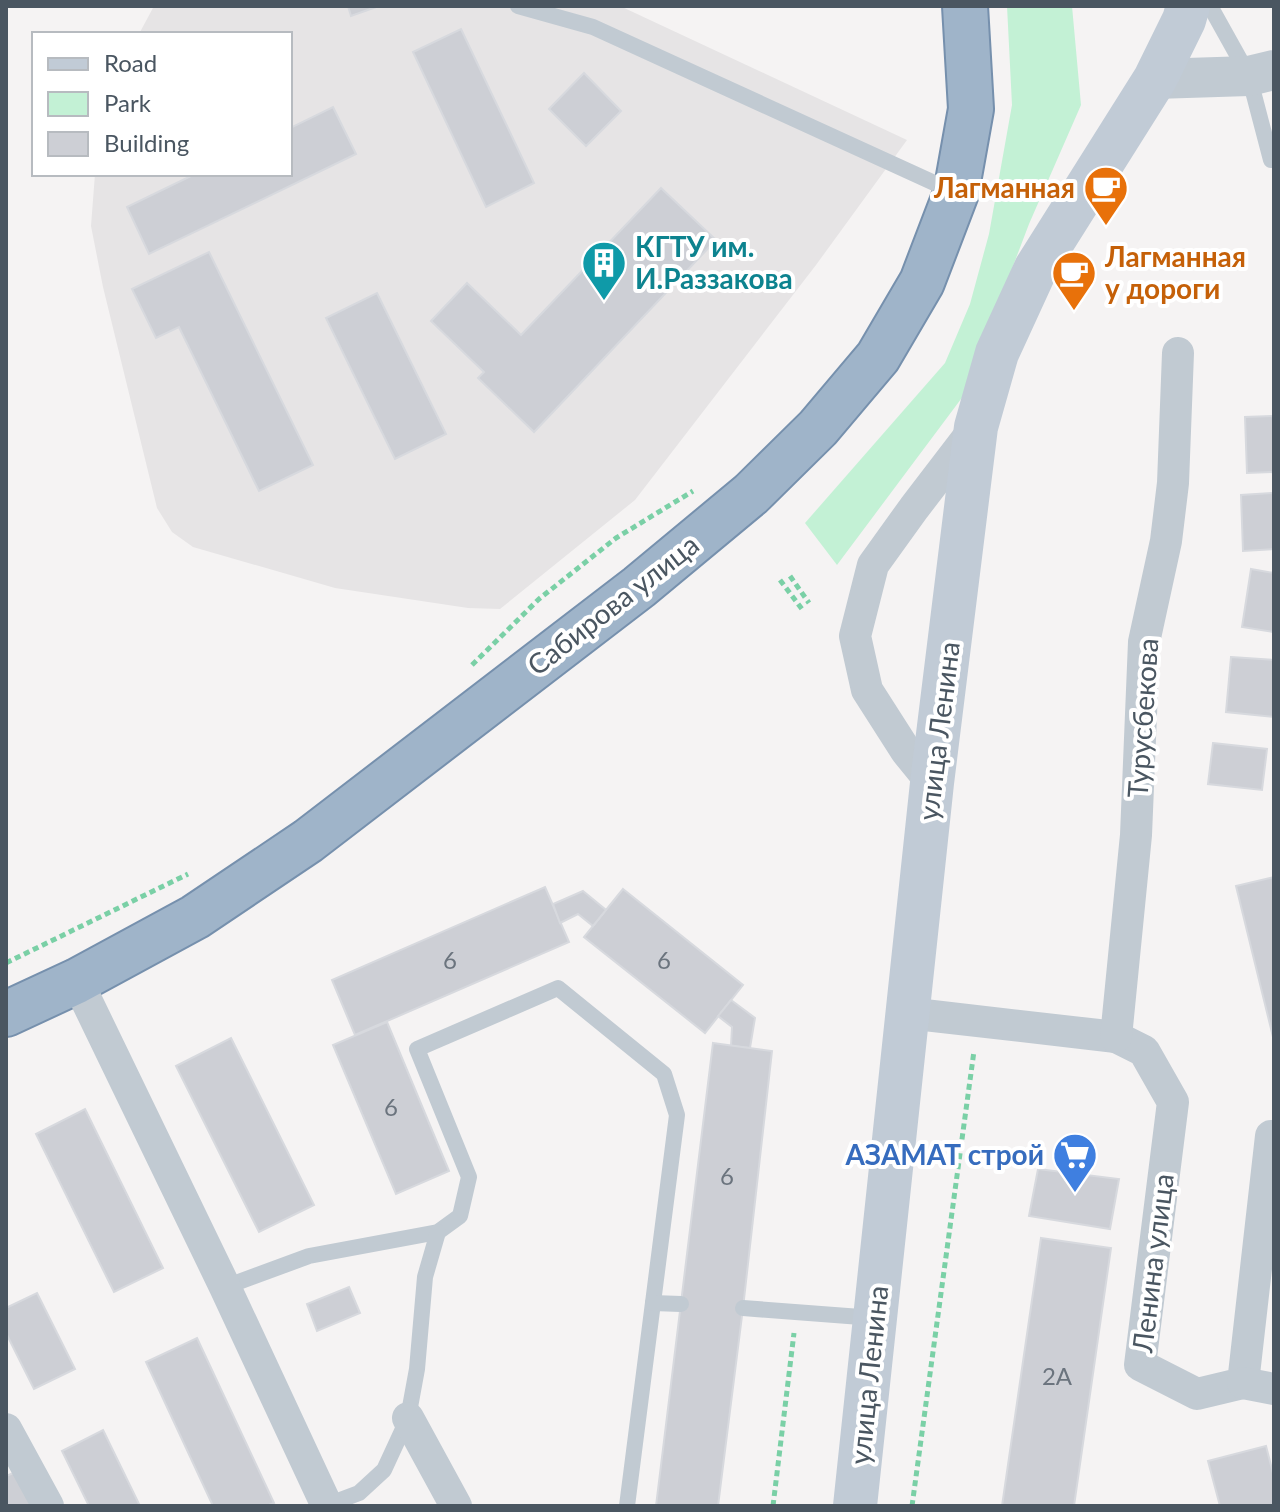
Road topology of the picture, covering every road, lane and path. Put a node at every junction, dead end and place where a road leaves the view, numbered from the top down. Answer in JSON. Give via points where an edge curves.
{"nodes":[{"id":1,"x":518,"y":6,"type":"edge"},
{"id":2,"x":965,"y":6,"type":"edge"},
{"id":3,"x":1188,"y":6,"type":"edge"},
{"id":4,"x":1210,"y":6,"type":"edge"},
{"id":5,"x":1262,"y":73,"type":"edge"},
{"id":6,"x":1155,"y":79,"type":"junction"},
{"id":7,"x":1271,"y":160,"type":"dead end"},
{"id":8,"x":956,"y":193,"type":"junction"},
{"id":9,"x":1178,"y":353,"type":"dead end"},
{"id":10,"x":976,"y":427,"type":"junction"},
{"id":11,"x":697,"y":489,"type":"dead end"},
{"id":12,"x":790,"y":576,"type":"dead end"},
{"id":13,"x":780,"y":580,"type":"dead end"},
{"id":14,"x":809,"y":603,"type":"dead end"},
{"id":15,"x":802,"y":609,"type":"dead end"},
{"id":16,"x":472,"y":665,"type":"dead end"},
{"id":17,"x":932,"y":783,"type":"junction"},
{"id":18,"x":192,"y":872,"type":"dead end"},
{"id":19,"x":6,"y":963,"type":"edge"},
{"id":20,"x":77,"y":981,"type":"junction"},
{"id":21,"x":907,"y":1013,"type":"junction"},
{"id":22,"x":6,"y":1014,"type":"edge"},
{"id":23,"x":978,"y":1021,"type":"junction"},
{"id":24,"x":1116,"y":1037,"type":"junction"},
{"id":25,"x":1271,"y":1136,"type":"dead end"},
{"id":26,"x":438,"y":1232,"type":"junction"},
{"id":27,"x":225,"y":1287,"type":"junction"},
{"id":28,"x":653,"y":1303,"type":"junction"},
{"id":29,"x":681,"y":1304,"type":"dead end"},
{"id":30,"x":743,"y":1308,"type":"dead end"},
{"id":31,"x":796,"y":1312,"type":"junction"},
{"id":32,"x":875,"y":1318,"type":"junction"},
{"id":33,"x":1258,"y":1386,"type":"edge"},
{"id":34,"x":408,"y":1418,"type":"junction"},
{"id":35,"x":6,"y":1429,"type":"edge"},
{"id":36,"x":48,"y":1506,"type":"edge"},
{"id":37,"x":326,"y":1506,"type":"edge"},
{"id":38,"x":456,"y":1506,"type":"edge"},
{"id":39,"x":627,"y":1506,"type":"edge"},
{"id":40,"x":773,"y":1506,"type":"edge"},
{"id":41,"x":855,"y":1506,"type":"edge"},
{"id":42,"x":912,"y":1506,"type":"edge"}],
"edges":[{"from":1,"to":8,"type":"lane","via":[[593,27]]},
{"from":2,"to":8,"type":"highway","name":"Сабирова улица","via":[[971,109]]},
{"from":3,"to":6,"type":"main road","name":"улица Ленина"},
{"from":4,"to":5,"type":"lane"},
{"from":5,"to":6,"type":"street"},
{"from":5,"to":7,"type":"lane"},
{"from":6,"to":10,"type":"main road","name":"улица Ленина","via":[[1036,268],[997,353]]},
{"from":8,"to":20,"type":"highway","name":"Сабирова улица","via":[[922,282],[878,357],[818,428],[751,494],[639,587],[308,841],[195,917]]},
{"from":9,"to":24,"type":"street","name":"Турусбекова","via":[[1173,483],[1144,642],[1136,835]]},
{"from":10,"to":17,"type":"main road","name":"улица Ленина"},
{"from":10,"to":17,"type":"street","via":[[873,565],[855,636],[867,690]]},
{"from":11,"to":16,"type":"path","via":[[616,538],[539,599]]},
{"from":12,"to":14,"type":"path"},
{"from":13,"to":15,"type":"path"},
{"from":17,"to":21,"type":"main road","name":"улица Ленина"},
{"from":18,"to":19,"type":"path"},
{"from":20,"to":22,"type":"highway","name":"Сабирова улица"},
{"from":20,"to":27,"type":"street"},
{"from":21,"to":23,"type":"street","name":"Ленина улица"},
{"from":21,"to":32,"type":"main road","name":"улица Ленина"},
{"from":23,"to":24,"type":"street","name":"Ленина улица"},
{"from":23,"to":42,"type":"path"},
{"from":24,"to":33,"type":"street","name":"Ленина улица","via":[[1144,1051],[1173,1102],[1140,1365],[1197,1394]]},
{"from":25,"to":33,"type":"street","name":"Ленина улица"},
{"from":26,"to":27,"type":"lane","via":[[309,1256]]},
{"from":26,"to":28,"type":"lane","via":[[460,1216],[469,1177],[417,1049],[558,988],[664,1074],[677,1115]]},
{"from":26,"to":34,"type":"lane","via":[[425,1277]]},
{"from":27,"to":37,"type":"street"},
{"from":28,"to":29,"type":"lane"},
{"from":28,"to":39,"type":"lane"},
{"from":30,"to":31,"type":"lane"},
{"from":31,"to":32,"type":"lane"},
{"from":31,"to":40,"type":"path"},
{"from":32,"to":41,"type":"main road","name":"улица Ленина"},
{"from":34,"to":37,"type":"lane","via":[[384,1470],[359,1493]]},
{"from":34,"to":38,"type":"street"},
{"from":35,"to":36,"type":"street"}]}
